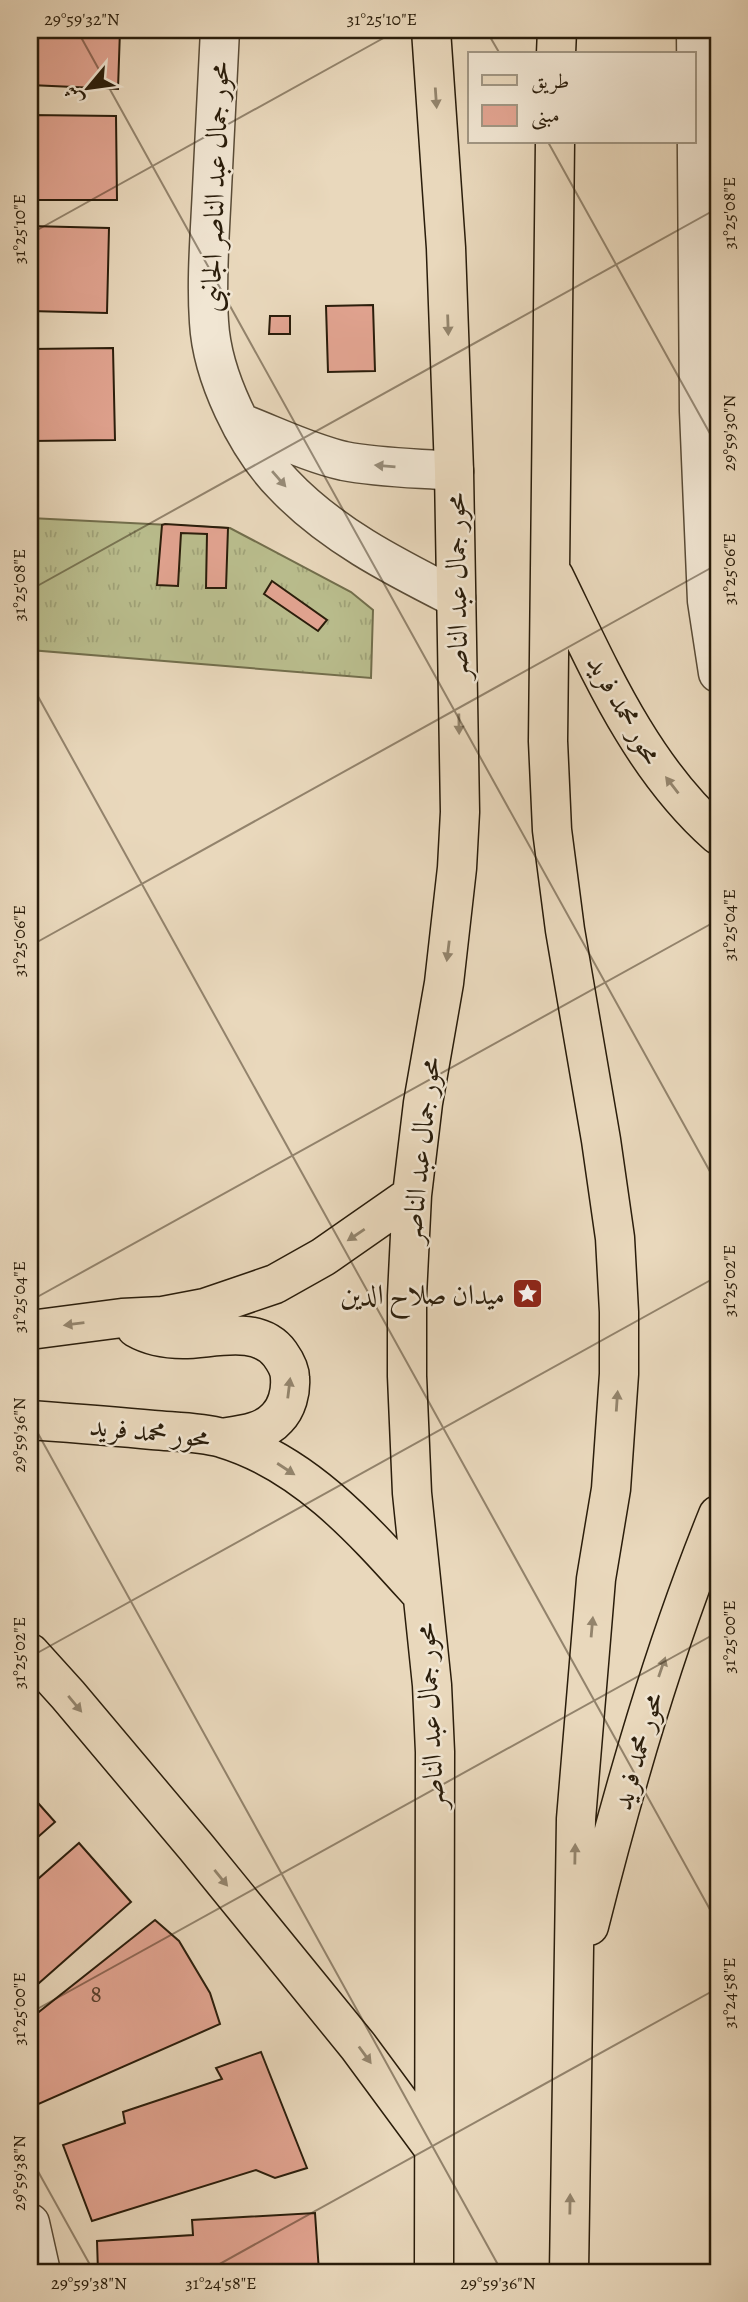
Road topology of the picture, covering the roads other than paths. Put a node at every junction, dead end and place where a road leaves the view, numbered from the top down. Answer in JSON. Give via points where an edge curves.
{"nodes":[{"id":1,"x":220,"y":30,"type":"edge"},
{"id":2,"x":431,"y":30,"type":"edge"},
{"id":3,"x":556,"y":30,"type":"edge"},
{"id":4,"x":696,"y":30,"type":"edge"},
{"id":5,"x":556,"y":52,"type":"edge"},
{"id":6,"x":555,"y":144,"type":"edge"},
{"id":7,"x":709,"y":410,"type":"edge"},
{"id":8,"x":241,"y":423,"type":"junction"},
{"id":9,"x":454,"y":471,"type":"junction"},
{"id":10,"x":551,"y":569,"type":"junction"},
{"id":11,"x":456,"y":598,"type":"junction"},
{"id":12,"x":718,"y":673,"type":"edge"},
{"id":13,"x":718,"y":835,"type":"edge"},
{"id":14,"x":412,"y":1195,"type":"junction"},
{"id":15,"x":122,"y":1318,"type":"junction"},
{"id":16,"x":30,"y":1329,"type":"edge"},
{"id":17,"x":30,"y":1420,"type":"edge"},
{"id":18,"x":222,"y":1438,"type":"junction"},
{"id":19,"x":718,"y":1515,"type":"edge"},
{"id":20,"x":422,"y":1595,"type":"junction"},
{"id":21,"x":30,"y":1653,"type":"edge"},
{"id":22,"x":572,"y":1992,"type":"junction"},
{"id":23,"x":434,"y":2149,"type":"junction"},
{"id":24,"x":31,"y":2230,"type":"edge"},
{"id":25,"x":41,"y":2272,"type":"edge"},
{"id":26,"x":434,"y":2272,"type":"edge"},
{"id":27,"x":569,"y":2272,"type":"edge"}],
"edges":[{"from":1,"to":8,"type":"street","name":"محور جمال عبد الناصر الجانبى","via":[[209,325],[220,377]]},
{"from":2,"to":9,"type":"main road","name":"محور جمال عبد الناصر","one_way":true,"via":[[446,248]]},
{"from":3,"to":5,"type":"main road"},
{"from":4,"to":7,"type":"street"},
{"from":6,"to":10,"type":"main road"},
{"from":7,"to":12,"type":"street","via":[[707,601]]},
{"from":9,"to":8,"type":"street","one_way":true,"via":[[343,460]]},
{"from":8,"to":11,"type":"street","name":"محور جمال عبد الناصر الجانبى","one_way":true,"via":[[265,463],[305,504],[389,564]]},
{"from":9,"to":11,"type":"main road","name":"محور جمال عبد الناصر"},
{"from":13,"to":10,"type":"main road","name":"محور محمد فريد","one_way":true,"via":[[646,753]]},
{"from":22,"to":10,"type":"main road","one_way":true,"via":[[576,1819],[596,1579],[611,1489],[619,1311],[614,1226],[552,830],[548,741]]},
{"from":11,"to":14,"type":"main road","name":"محور جمال عبد الناصر","one_way":true,"via":[[457,869]]},
{"from":14,"to":15,"type":"main road","one_way":true,"via":[[275,1284],[205,1308]]},
{"from":14,"to":20,"type":"main road","name":"محور جمال عبد الناصر","via":[[407,1376]]},
{"from":15,"to":16,"type":"main road","one_way":true},
{"from":18,"to":15,"type":"main road","one_way":true,"via":[[264,1428],[286,1405],[290,1375],[275,1348],[247,1336],[162,1338]]},
{"from":17,"to":18,"type":"main road","name":"محور محمد فريد"},
{"from":18,"to":20,"type":"main road","name":"محور محمد فريد","one_way":true,"via":[[272,1460],[318,1490]]},
{"from":22,"to":19,"type":"main road","name":"محور محمد فريد","one_way":true,"via":[[659,1674]]},
{"from":20,"to":23,"type":"main road","name":"محور جمال عبد الناصر","via":[[435,1752]]},
{"from":21,"to":23,"type":"main road","one_way":true,"via":[[351,2036]]},
{"from":27,"to":22,"type":"main road","one_way":true},
{"from":23,"to":26,"type":"main road","name":"محور جمال عبد الناصر"},
{"from":24,"to":25,"type":"street"}]}
